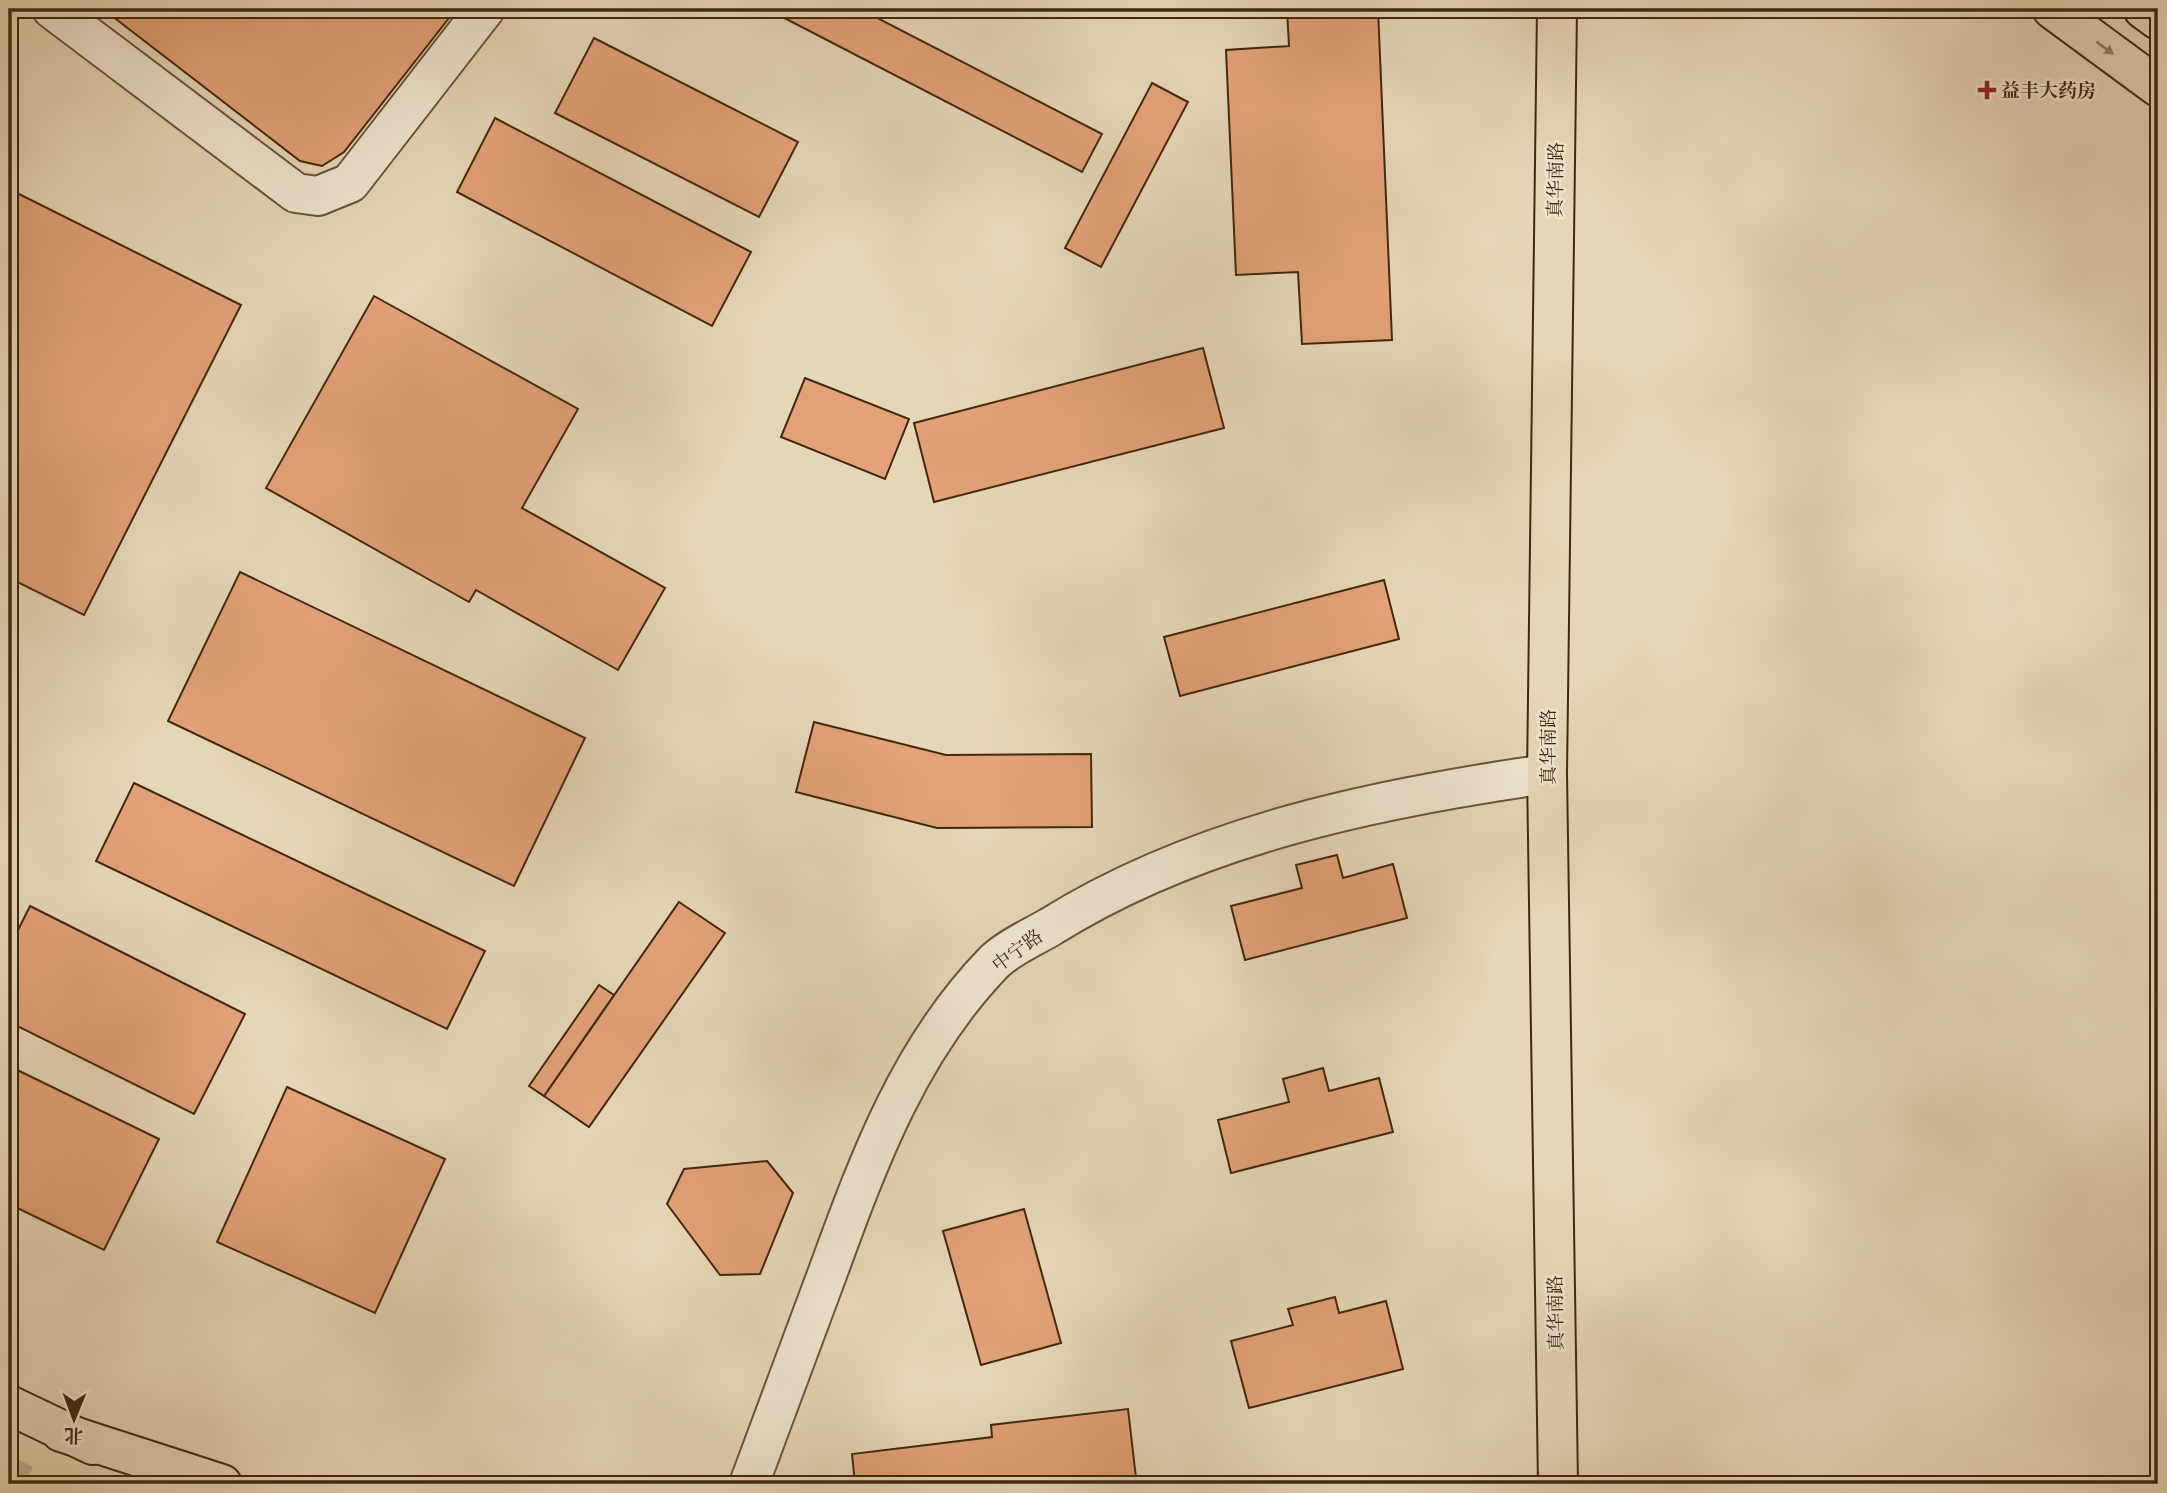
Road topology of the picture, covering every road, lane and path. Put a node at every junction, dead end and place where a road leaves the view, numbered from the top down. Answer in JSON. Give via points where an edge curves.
{"nodes":[{"id":1,"x":52,"y":9,"type":"edge"},
{"id":2,"x":485,"y":9,"type":"edge"},
{"id":3,"x":1557,"y":9,"type":"edge"},
{"id":4,"x":2052,"y":9,"type":"edge"},
{"id":5,"x":2143,"y":9,"type":"edge"},
{"id":6,"x":2158,"y":20,"type":"edge"},
{"id":7,"x":2158,"y":87,"type":"edge"},
{"id":8,"x":1547,"y":774,"type":"junction"},
{"id":9,"x":9,"y":1405,"type":"edge"},
{"id":10,"x":61,"y":1432,"type":"junction"},
{"id":11,"x":185,"y":1484,"type":"edge"},
{"id":12,"x":222,"y":1484,"type":"edge"},
{"id":13,"x":749,"y":1484,"type":"edge"},
{"id":14,"x":1558,"y":1484,"type":"edge"}],
"edges":[{"from":1,"to":2,"type":"street","via":[[296,193],[318,196],[350,183]]},
{"from":3,"to":8,"type":"main road","name":"真华南路"},
{"from":4,"to":7,"type":"main road","one_way":true},
{"from":5,"to":6,"type":"main road"},
{"from":8,"to":13,"type":"street","name":"中宁路","via":[[1465,786],[1321,818],[1189,858],[1090,902],[997,959],[940,1027],[887,1120]]},
{"from":8,"to":14,"type":"main road","name":"真华南路"},
{"from":9,"to":10,"type":"main road"},
{"from":10,"to":11,"type":"main road"},
{"from":10,"to":12,"type":"main road"}]}
